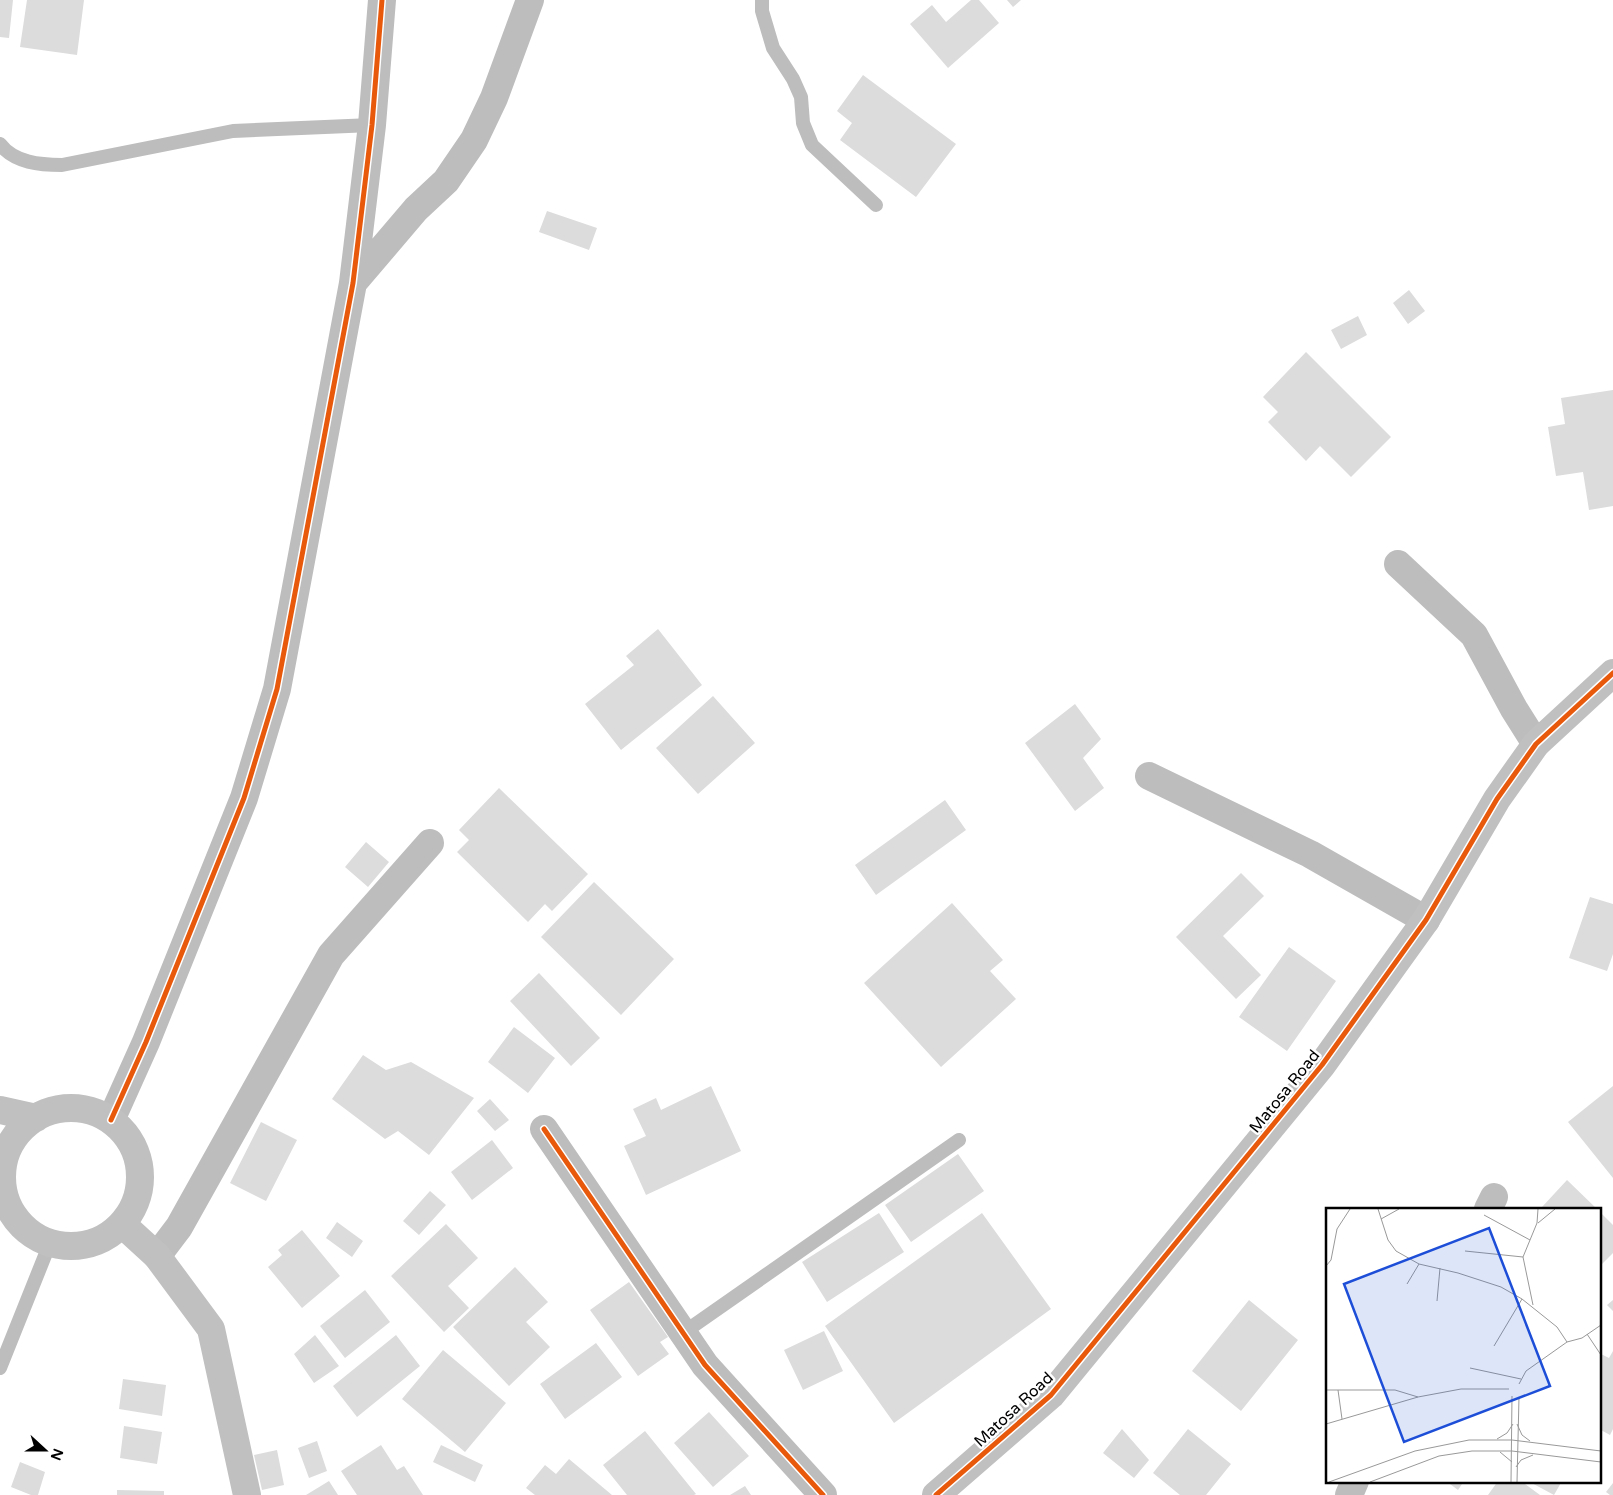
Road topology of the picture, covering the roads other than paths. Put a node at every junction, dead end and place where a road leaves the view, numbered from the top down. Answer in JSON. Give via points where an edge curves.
{"nodes":[{"id":1,"x":382,"y":0,"type":"edge"},
{"id":2,"x":530,"y":0,"type":"edge"},
{"id":3,"x":762,"y":0,"type":"edge"},
{"id":4,"x":372,"y":125,"type":"junction"},
{"id":5,"x":0,"y":144,"type":"edge"},
{"id":6,"x":876,"y":205,"type":"dead end"},
{"id":7,"x":353,"y":283,"type":"junction"},
{"id":8,"x":1398,"y":564,"type":"dead end"},
{"id":9,"x":1613,"y":673,"type":"edge"},
{"id":10,"x":1536,"y":744,"type":"junction"},
{"id":11,"x":1149,"y":776,"type":"dead end"},
{"id":12,"x":430,"y":843,"type":"dead end"},
{"id":13,"x":1426,"y":920,"type":"junction"},
{"id":14,"x":0,"y":1110,"type":"edge"},
{"id":15,"x":36,"y":1118,"type":"junction"},
{"id":16,"x":111,"y":1120,"type":"junction"},
{"id":17,"x":544,"y":1129,"type":"dead end"},
{"id":18,"x":959,"y":1140,"type":"dead end"},
{"id":19,"x":1,"y":1184,"type":"edge"},
{"id":20,"x":122,"y":1224,"type":"junction"},
{"id":21,"x":50,"y":1243,"type":"junction"},
{"id":22,"x":157,"y":1256,"type":"junction"},
{"id":23,"x":683,"y":1332,"type":"junction"},
{"id":24,"x":0,"y":1368,"type":"edge"},
{"id":25,"x":1355,"y":1482,"type":"edge"},
{"id":26,"x":247,"y":1495,"type":"edge"},
{"id":27,"x":823,"y":1495,"type":"edge"},
{"id":28,"x":936,"y":1495,"type":"edge"},
{"id":29,"x":1349,"y":1495,"type":"edge"}],
"edges":[{"from":1,"to":4,"type":"street"},
{"from":2,"to":7,"type":"street","via":[[494,98],[474,140],[446,181],[416,209]]},
{"from":3,"to":6,"type":"lane","via":[[773,48],[801,97],[803,123],[812,145]]},
{"from":4,"to":5,"type":"lane","via":[[233,131],[62,165],[34,165],[5,151]]},
{"from":4,"to":7,"type":"street"},
{"from":7,"to":16,"type":"street","via":[[277,689],[244,798],[146,1042]]},
{"from":8,"to":10,"type":"street","via":[[1474,634]]},
{"from":9,"to":10,"type":"street","name":"Matosa Road"},
{"from":10,"to":13,"type":"street","name":"Matosa Road","via":[[1497,799]]},
{"from":11,"to":13,"type":"street","via":[[1310,854]]},
{"from":12,"to":22,"type":"street","via":[[331,956],[179,1227]]},
{"from":13,"to":28,"type":"street","name":"Matosa Road","via":[[1322,1065],[1051,1395]]},
{"from":14,"to":15,"type":"street"},
{"from":15,"to":16,"type":"street","via":[[54,1110],[74,1108],[93,1111]]},
{"from":15,"to":19,"type":"street","via":[[21,1130],[10,1146]]},
{"from":16,"to":20,"type":"street","via":[[125,1133],[135,1150],[140,1169],[139,1189]]},
{"from":17,"to":23,"type":"street"},
{"from":18,"to":23,"type":"lane"},
{"from":19,"to":21,"type":"street","via":[[18,1220],[32,1234]]},
{"from":20,"to":21,"type":"street","via":[[88,1244]]},
{"from":20,"to":22,"type":"street"},
{"from":21,"to":24,"type":"lane"},
{"from":22,"to":26,"type":"street","via":[[211,1329]]},
{"from":23,"to":27,"type":"street","via":[[706,1365]]},
{"from":25,"to":29,"type":"street"}]}
